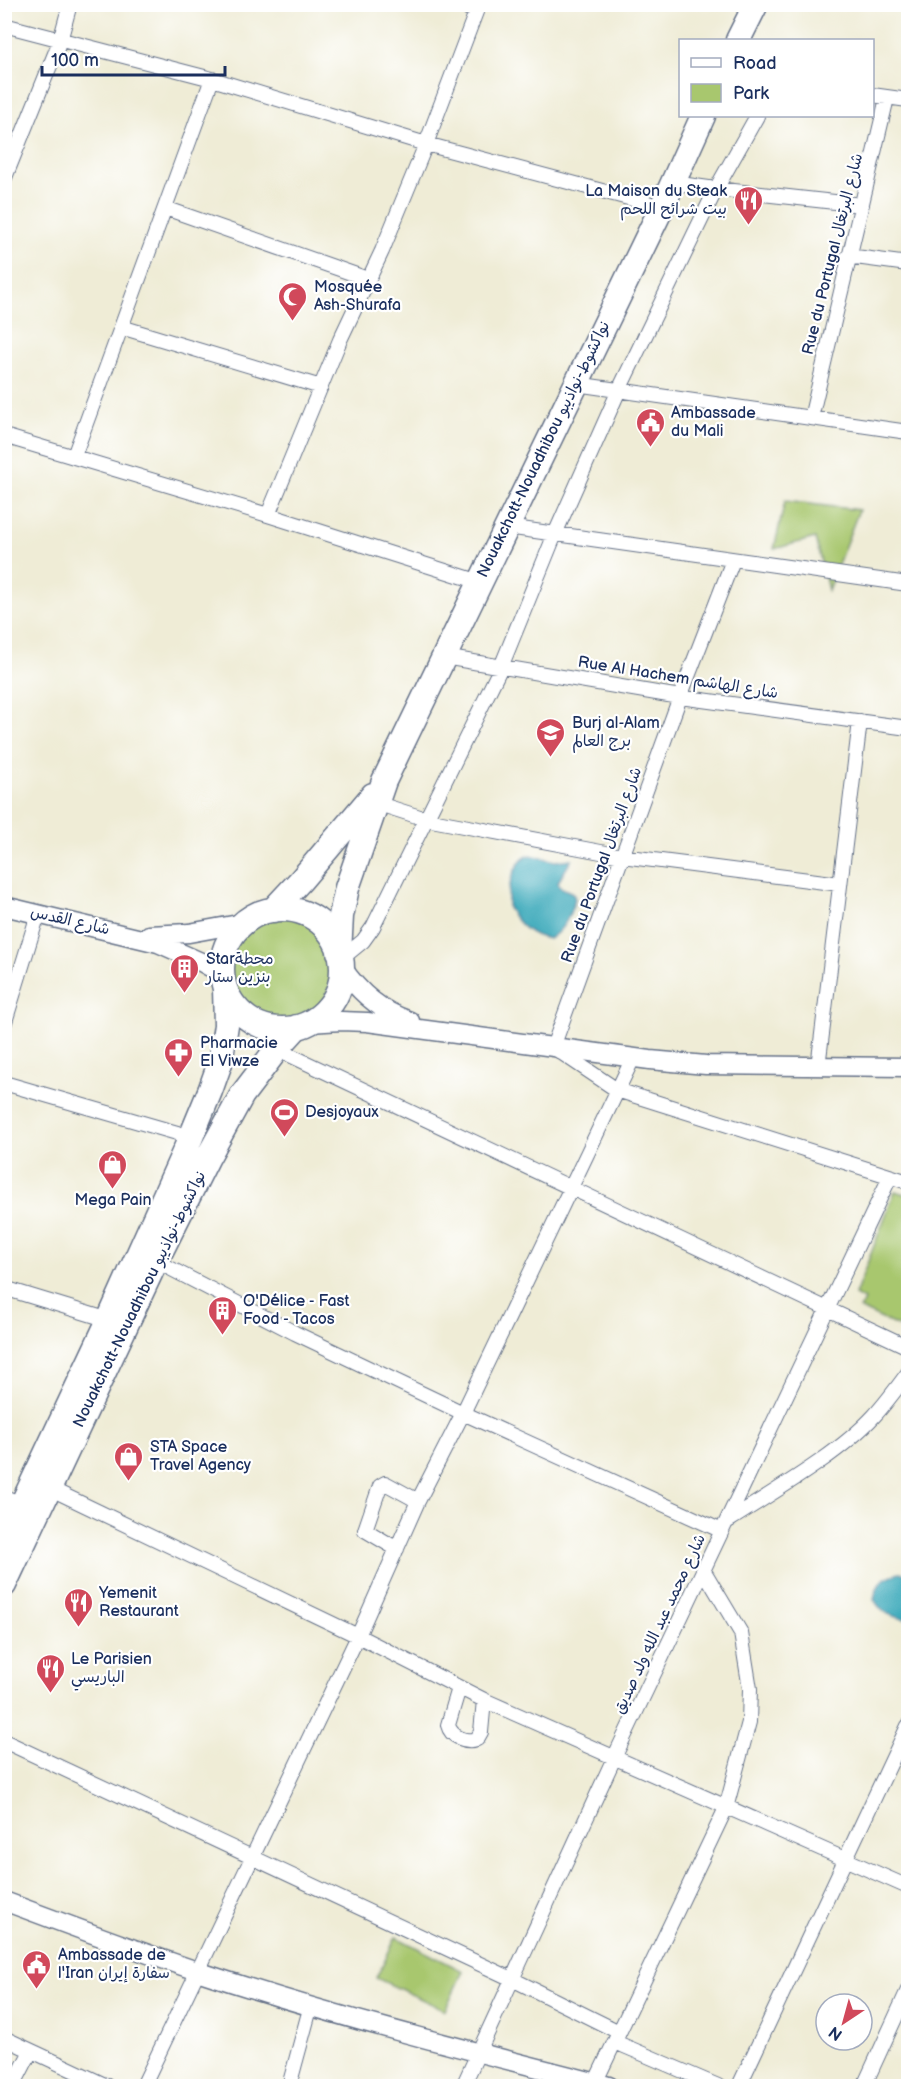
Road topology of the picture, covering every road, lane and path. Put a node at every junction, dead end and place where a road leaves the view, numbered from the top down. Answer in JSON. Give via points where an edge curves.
{"nodes":[{"id":1,"x":69,"y":4,"type":"edge"},
{"id":2,"x":456,"y":4,"type":"edge"},
{"id":3,"x":756,"y":4,"type":"edge"},
{"id":4,"x":478,"y":8,"type":"edge"},
{"id":5,"x":4,"y":25,"type":"edge"},
{"id":6,"x":738,"y":39,"type":"edge"},
{"id":7,"x":60,"y":41,"type":"junction"},
{"id":8,"x":212,"y":79,"type":"junction"},
{"id":9,"x":874,"y":96,"type":"edge"},
{"id":10,"x":887,"y":98,"type":"junction"},
{"id":11,"x":909,"y":100,"type":"edge"},
{"id":12,"x":703,"y":117,"type":"edge"},
{"id":13,"x":757,"y":117,"type":"edge"},
{"id":14,"x":426,"y":144,"type":"junction"},
{"id":15,"x":8,"y":162,"type":"edge"},
{"id":16,"x":4,"y":180,"type":"edge"},
{"id":17,"x":673,"y":183,"type":"junction"},
{"id":18,"x":716,"y":189,"type":"junction"},
{"id":19,"x":862,"y":205,"type":"junction"},
{"id":20,"x":662,"y":207,"type":"junction"},
{"id":21,"x":165,"y":208,"type":"junction"},
{"id":22,"x":848,"y":256,"type":"junction"},
{"id":23,"x":909,"y":264,"type":"edge"},
{"id":24,"x":368,"y":279,"type":"junction"},
{"id":25,"x":121,"y":327,"type":"junction"},
{"id":26,"x":576,"y":384,"type":"junction"},
{"id":27,"x":321,"y":387,"type":"junction"},
{"id":28,"x":619,"y":390,"type":"junction"},
{"id":29,"x":811,"y":418,"type":"junction"},
{"id":30,"x":909,"y":432,"type":"edge"},
{"id":31,"x":4,"y":436,"type":"edge"},
{"id":32,"x":74,"y":456,"type":"junction"},
{"id":33,"x":268,"y":515,"type":"junction"},
{"id":34,"x":507,"y":527,"type":"junction"},
{"id":35,"x":555,"y":534,"type":"junction"},
{"id":36,"x":733,"y":560,"type":"junction"},
{"id":37,"x":480,"y":582,"type":"junction"},
{"id":38,"x":909,"y":584,"type":"edge"},
{"id":39,"x":444,"y":657,"type":"junction"},
{"id":40,"x":501,"y":667,"type":"junction"},
{"id":41,"x":680,"y":697,"type":"junction"},
{"id":42,"x":860,"y":721,"type":"junction"},
{"id":43,"x":909,"y":728,"type":"edge"},
{"id":44,"x":380,"y":792,"type":"junction"},
{"id":45,"x":426,"y":819,"type":"junction"},
{"id":46,"x":622,"y":856,"type":"junction"},
{"id":47,"x":840,"y":884,"type":"junction"},
{"id":48,"x":4,"y":906,"type":"edge"},
{"id":49,"x":273,"y":910,"type":"junction"},
{"id":50,"x":38,"y":914,"type":"junction"},
{"id":51,"x":244,"y":922,"type":"junction"},
{"id":52,"x":135,"y":936,"type":"junction"},
{"id":53,"x":341,"y":959,"type":"junction"},
{"id":54,"x":224,"y":981,"type":"junction"},
{"id":55,"x":4,"y":1025,"type":"edge"},
{"id":56,"x":303,"y":1025,"type":"junction"},
{"id":57,"x":440,"y":1031,"type":"junction"},
{"id":58,"x":553,"y":1047,"type":"junction"},
{"id":59,"x":277,"y":1049,"type":"junction"},
{"id":60,"x":633,"y":1058,"type":"junction"},
{"id":61,"x":818,"y":1067,"type":"junction"},
{"id":62,"x":909,"y":1067,"type":"edge"},
{"id":63,"x":4,"y":1083,"type":"edge"},
{"id":64,"x":617,"y":1090,"type":"junction"},
{"id":65,"x":192,"y":1137,"type":"junction"},
{"id":66,"x":890,"y":1177,"type":"junction"},
{"id":67,"x":909,"y":1182,"type":"edge"},
{"id":68,"x":570,"y":1187,"type":"junction"},
{"id":69,"x":156,"y":1261,"type":"junction"},
{"id":70,"x":4,"y":1288,"type":"edge"},
{"id":71,"x":827,"y":1308,"type":"junction"},
{"id":72,"x":109,"y":1320,"type":"junction"},
{"id":73,"x":909,"y":1347,"type":"edge"},
{"id":74,"x":909,"y":1373,"type":"edge"},
{"id":75,"x":463,"y":1413,"type":"junction"},
{"id":76,"x":49,"y":1488,"type":"junction"},
{"id":77,"x":14,"y":1500,"type":"edge"},
{"id":78,"x":418,"y":1501,"type":"junction"},
{"id":79,"x":725,"y":1527,"type":"junction"},
{"id":80,"x":4,"y":1544,"type":"edge"},
{"id":81,"x":397,"y":1549,"type":"junction"},
{"id":82,"x":704,"y":1571,"type":"junction"},
{"id":83,"x":4,"y":1585,"type":"edge"},
{"id":84,"x":358,"y":1636,"type":"junction"},
{"id":85,"x":459,"y":1688,"type":"junction"},
{"id":86,"x":484,"y":1700,"type":"junction"},
{"id":87,"x":909,"y":1726,"type":"edge"},
{"id":88,"x":4,"y":1741,"type":"edge"},
{"id":89,"x":614,"y":1758,"type":"junction"},
{"id":90,"x":726,"y":1808,"type":"junction"},
{"id":91,"x":252,"y":1857,"type":"junction"},
{"id":92,"x":844,"y":1860,"type":"junction"},
{"id":93,"x":909,"y":1887,"type":"edge"},
{"id":94,"x":4,"y":1901,"type":"edge"},
{"id":95,"x":198,"y":1971,"type":"junction"},
{"id":96,"x":512,"y":1979,"type":"junction"},
{"id":97,"x":909,"y":1990,"type":"edge"},
{"id":98,"x":311,"y":2005,"type":"junction"},
{"id":99,"x":617,"y":2037,"type":"junction"},
{"id":100,"x":4,"y":2038,"type":"edge"},
{"id":101,"x":31,"y":2051,"type":"junction"},
{"id":102,"x":479,"y":2053,"type":"junction"},
{"id":103,"x":602,"y":2085,"type":"edge"},
{"id":104,"x":13,"y":2086,"type":"edge"},
{"id":105,"x":107,"y":2086,"type":"edge"},
{"id":106,"x":143,"y":2086,"type":"edge"},
{"id":107,"x":289,"y":2086,"type":"edge"},
{"id":108,"x":464,"y":2086,"type":"edge"},
{"id":109,"x":718,"y":2086,"type":"edge"},
{"id":110,"x":739,"y":2086,"type":"edge"},
{"id":111,"x":864,"y":2086,"type":"edge"}],
"edges":[{"from":1,"to":7,"type":"street"},
{"from":2,"to":4,"type":"street"},
{"from":3,"to":6,"type":"highway"},
{"from":4,"to":14,"type":"street"},
{"from":5,"to":7,"type":"street"},
{"from":7,"to":8,"type":"street"},
{"from":7,"to":15,"type":"street"},
{"from":8,"to":14,"type":"street"},
{"from":8,"to":21,"type":"street"},
{"from":9,"to":10,"type":"street"},
{"from":10,"to":11,"type":"street"},
{"from":10,"to":19,"type":"street","name":"Rue du Portugal شارع البرتغال"},
{"from":12,"to":17,"type":"highway","name":"Nouakchott-Nouadhibou نواكشوط-نواذيبو"},
{"from":13,"to":18,"type":"street"},
{"from":14,"to":20,"type":"street"},
{"from":14,"to":24,"type":"street"},
{"from":15,"to":16,"type":"street"},
{"from":17,"to":18,"type":"street"},
{"from":17,"to":20,"type":"highway","name":"Nouakchott-Nouadhibou نواكشوط-نواذيبو"},
{"from":18,"to":19,"type":"street"},
{"from":18,"to":28,"type":"street"},
{"from":19,"to":22,"type":"street","name":"Rue du Portugal شارع البرتغال"},
{"from":20,"to":26,"type":"highway","name":"Nouakchott-Nouadhibou نواكشوط-نواذيبو"},
{"from":21,"to":24,"type":"street"},
{"from":21,"to":25,"type":"street"},
{"from":22,"to":23,"type":"street"},
{"from":22,"to":29,"type":"street","name":"Rue du Portugal شارع البرتغال"},
{"from":24,"to":27,"type":"street"},
{"from":25,"to":27,"type":"street"},
{"from":25,"to":32,"type":"street"},
{"from":26,"to":28,"type":"street"},
{"from":26,"to":34,"type":"highway","name":"Nouakchott-Nouadhibou نواكشوط-نواذيبو"},
{"from":27,"to":33,"type":"street"},
{"from":28,"to":29,"type":"street"},
{"from":28,"to":35,"type":"street"},
{"from":29,"to":30,"type":"street"},
{"from":31,"to":32,"type":"street"},
{"from":32,"to":33,"type":"street"},
{"from":33,"to":37,"type":"street"},
{"from":34,"to":35,"type":"street"},
{"from":34,"to":37,"type":"highway","name":"Nouakchott-Nouadhibou نواكشوط-نواذيبو"},
{"from":35,"to":36,"type":"street"},
{"from":35,"to":40,"type":"street"},
{"from":36,"to":38,"type":"street"},
{"from":36,"to":41,"type":"street","name":"Rue du Portugal شارع البرتغال"},
{"from":37,"to":39,"type":"highway","name":"Nouakchott-Nouadhibou نواكشوط-نواذيبو"},
{"from":39,"to":40,"type":"street","name":"Rue Al Hachem شارع الهاشم"},
{"from":39,"to":44,"type":"highway","name":"Nouakchott-Nouadhibou نواكشوط-نواذيبو"},
{"from":40,"to":41,"type":"street","name":"Rue Al Hachem شارع الهاشم"},
{"from":40,"to":45,"type":"street"},
{"from":41,"to":42,"type":"street","name":"Rue Al Hachem شارع الهاشم"},
{"from":41,"to":46,"type":"street","name":"Rue du Portugal شارع البرتغال"},
{"from":42,"to":43,"type":"street","name":"Rue Al Hachem شارع الهاشم"},
{"from":42,"to":47,"type":"street"},
{"from":44,"to":45,"type":"street"},
{"from":44,"to":49,"type":"highway","name":"Nouakchott-Nouadhibou نواكشوط-نواذيبو"},
{"from":44,"to":53,"type":"highway","name":"Nouakchott-Nouadhibou نواكشوط-نواذيبو","via":[[347,888],[341,916]]},
{"from":45,"to":46,"type":"street"},
{"from":45,"to":53,"type":"street","via":[[373,927]]},
{"from":46,"to":47,"type":"street"},
{"from":46,"to":58,"type":"street","name":"Rue du Portugal شارع البرتغال"},
{"from":47,"to":61,"type":"street"},
{"from":48,"to":50,"type":"street","name":"شارع القدس"},
{"from":49,"to":51,"type":"highway"},
{"from":49,"to":53,"type":"highway","via":[[294,911],[314,918],[329,933]]},
{"from":50,"to":52,"type":"street","name":"شارع القدس"},
{"from":50,"to":55,"type":"street"},
{"from":51,"to":52,"type":"street","via":[[189,933]]},
{"from":51,"to":54,"type":"highway","via":[[229,940],[222,962]]},
{"from":52,"to":54,"type":"street","via":[[180,952]]},
{"from":53,"to":56,"type":"highway","via":[[340,985],[330,1005]]},
{"from":53,"to":57,"type":"street","via":[[352,983],[371,1001],[395,1016]]},
{"from":54,"to":56,"type":"highway","via":[[234,1004],[254,1022],[279,1029]]},
{"from":54,"to":65,"type":"highway","name":"Nouakchott-Nouadhibou نواكشوط-نواذيبو","via":[[226,1025],[220,1063]]},
{"from":56,"to":57,"type":"street","via":[[367,1022]]},
{"from":56,"to":59,"type":"highway","name":"Nouakchott-Nouadhibou نواكشوط-نواذيبو"},
{"from":57,"to":58,"type":"street"},
{"from":58,"to":60,"type":"street"},
{"from":58,"to":64,"type":"street"},
{"from":59,"to":68,"type":"street"},
{"from":59,"to":69,"type":"highway","name":"Nouakchott-Nouadhibou نواكشوط-نواذيبو","via":[[242,1095]]},
{"from":60,"to":61,"type":"street","via":[[706,1065]]},
{"from":60,"to":64,"type":"street"},
{"from":61,"to":62,"type":"street"},
{"from":63,"to":65,"type":"street"},
{"from":64,"to":66,"type":"street"},
{"from":64,"to":68,"type":"street"},
{"from":65,"to":72,"type":"highway","name":"Nouakchott-Nouadhibou نواكشوط-نواذيبو"},
{"from":66,"to":67,"type":"street"},
{"from":66,"to":71,"type":"street","name":"شارع محمد عبد الله ولد صديق"},
{"from":68,"to":71,"type":"street"},
{"from":68,"to":75,"type":"street"},
{"from":69,"to":75,"type":"street"},
{"from":69,"to":76,"type":"highway","name":"Nouakchott-Nouadhibou نواكشوط-نواذيبو"},
{"from":70,"to":72,"type":"street"},
{"from":71,"to":73,"type":"street"},
{"from":71,"to":79,"type":"street","name":"شارع محمد عبد الله ولد صديق"},
{"from":72,"to":77,"type":"highway","name":"Nouakchott-Nouadhibou نواكشوط-نواذيبو"},
{"from":74,"to":79,"type":"street","via":[[873,1417],[849,1438]]},
{"from":75,"to":78,"type":"street"},
{"from":75,"to":79,"type":"street"},
{"from":76,"to":83,"type":"highway","name":"Nouakchott-Nouadhibou نواكشوط-نواذيبو"},
{"from":76,"to":84,"type":"street"},
{"from":77,"to":80,"type":"highway","name":"Nouakchott-Nouadhibou نواكشوط-نواذيبو"},
{"from":78,"to":81,"type":"street"},
{"from":78,"to":81,"type":"street","via":[[385,1483],[380,1486],[365,1530]]},
{"from":79,"to":82,"type":"street","name":"شارع محمد عبد الله ولد صديق"},
{"from":81,"to":84,"type":"street"},
{"from":82,"to":89,"type":"street","name":"شارع محمد عبد الله ولد صديق"},
{"from":82,"to":90,"type":"street","via":[[741,1633],[750,1689],[749,1722]]},
{"from":84,"to":85,"type":"street"},
{"from":84,"to":91,"type":"street"},
{"from":85,"to":86,"type":"street"},
{"from":85,"to":86,"type":"street","via":[[448,1725],[454,1736],[471,1741],[477,1738]]},
{"from":86,"to":89,"type":"street"},
{"from":87,"to":92,"type":"street"},
{"from":88,"to":91,"type":"street"},
{"from":89,"to":90,"type":"street"},
{"from":89,"to":96,"type":"street","name":"شارع محمد عبد الله ولد صديق"},
{"from":90,"to":92,"type":"street"},
{"from":90,"to":99,"type":"street"},
{"from":91,"to":95,"type":"street"},
{"from":91,"to":96,"type":"street"},
{"from":92,"to":93,"type":"street"},
{"from":92,"to":110,"type":"street"},
{"from":94,"to":95,"type":"street"},
{"from":95,"to":98,"type":"street"},
{"from":95,"to":106,"type":"street"},
{"from":96,"to":99,"type":"street"},
{"from":96,"to":102,"type":"street","name":"شارع محمد عبد الله ولد صديق"},
{"from":97,"to":111,"type":"street"},
{"from":98,"to":102,"type":"street"},
{"from":98,"to":107,"type":"street"},
{"from":99,"to":103,"type":"street"},
{"from":99,"to":109,"type":"street"},
{"from":100,"to":101,"type":"street"},
{"from":101,"to":104,"type":"street"},
{"from":101,"to":105,"type":"street"},
{"from":102,"to":103,"type":"street"},
{"from":102,"to":108,"type":"street","name":"شارع محمد عبد الله ولد صديق"}]}
